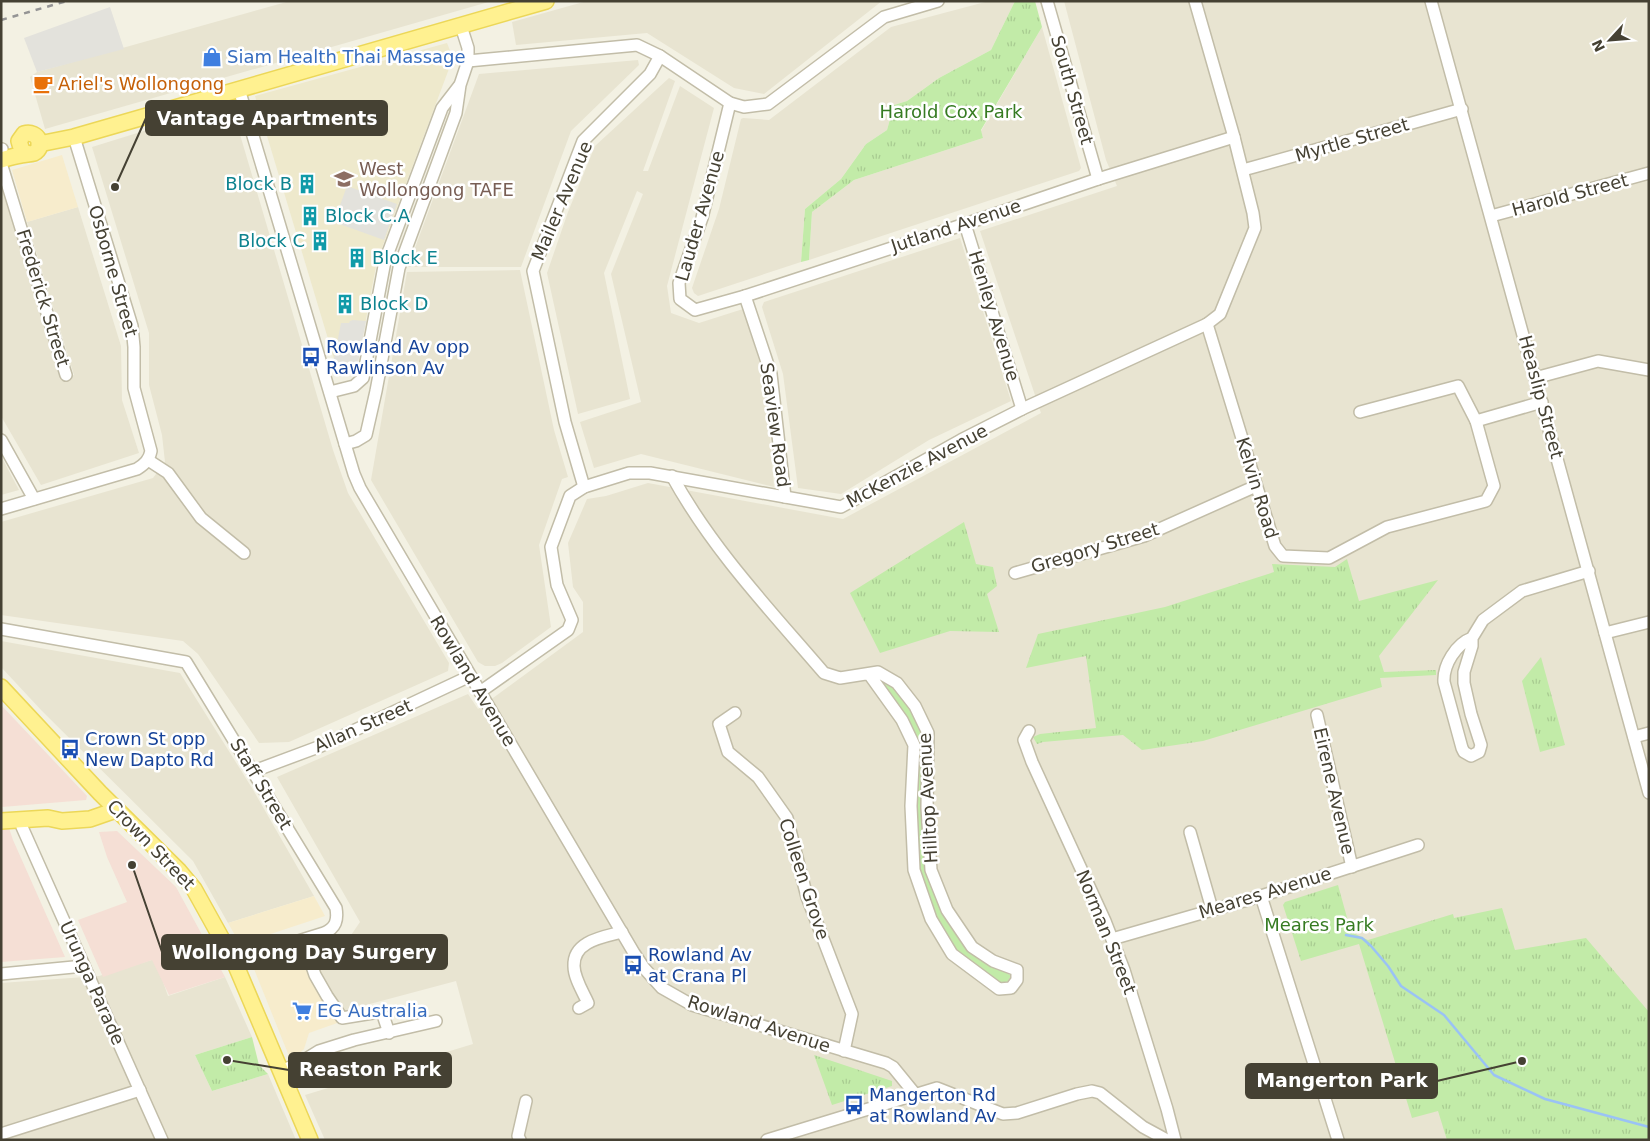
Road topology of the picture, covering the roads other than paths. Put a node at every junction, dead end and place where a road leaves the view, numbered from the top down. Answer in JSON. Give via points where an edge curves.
{"nodes":[{"id":1,"x":546,"y":1,"type":"edge"},
{"id":2,"x":938,"y":1,"type":"edge"},
{"id":3,"x":1047,"y":1,"type":"edge"},
{"id":4,"x":1195,"y":1,"type":"edge"},
{"id":5,"x":1431,"y":1,"type":"edge"},
{"id":6,"x":461,"y":26,"type":"junction"},
{"id":7,"x":660,"y":56,"type":"junction"},
{"id":8,"x":468,"y":61,"type":"junction"},
{"id":9,"x":460,"y":85,"type":"junction"},
{"id":10,"x":239,"y":89,"type":"junction"},
{"id":11,"x":730,"y":103,"type":"junction"},
{"id":12,"x":1462,"y":109,"type":"junction"},
{"id":13,"x":74,"y":137,"type":"junction"},
{"id":14,"x":1234,"y":137,"type":"junction"},
{"id":15,"x":29,"y":146,"type":"junction"},
{"id":16,"x":2,"y":149,"type":"edge"},
{"id":17,"x":1,"y":154,"type":"edge"},
{"id":18,"x":1,"y":162,"type":"edge"},
{"id":19,"x":1243,"y":170,"type":"junction"},
{"id":20,"x":1649,"y":173,"type":"edge"},
{"id":21,"x":1098,"y":179,"type":"junction"},
{"id":22,"x":1491,"y":216,"type":"junction"},
{"id":23,"x":965,"y":224,"type":"junction"},
{"id":24,"x":745,"y":296,"type":"junction"},
{"id":25,"x":680,"y":299,"type":"joint"},
{"id":26,"x":1207,"y":324,"type":"junction"},
{"id":27,"x":1649,"y":370,"type":"edge"},
{"id":28,"x":66,"y":375,"type":"dead end"},
{"id":29,"x":1536,"y":378,"type":"junction"},
{"id":30,"x":330,"y":392,"type":"junction"},
{"id":31,"x":1542,"y":402,"type":"junction"},
{"id":32,"x":1022,"y":409,"type":"junction"},
{"id":33,"x":1360,"y":412,"type":"dead end"},
{"id":34,"x":1476,"y":421,"type":"junction"},
{"id":35,"x":1,"y":440,"type":"edge"},
{"id":36,"x":345,"y":444,"type":"junction"},
{"id":37,"x":148,"y":460,"type":"junction"},
{"id":38,"x":672,"y":476,"type":"junction"},
{"id":39,"x":584,"y":486,"type":"junction"},
{"id":40,"x":1256,"y":486,"type":"junction"},
{"id":41,"x":785,"y":498,"type":"junction"},
{"id":42,"x":34,"y":499,"type":"junction"},
{"id":43,"x":1,"y":509,"type":"edge"},
{"id":44,"x":244,"y":553,"type":"dead end"},
{"id":45,"x":1589,"y":570,"type":"junction"},
{"id":46,"x":1015,"y":572,"type":"dead end"},
{"id":47,"x":1649,"y":622,"type":"edge"},
{"id":48,"x":1,"y":630,"type":"edge"},
{"id":49,"x":1605,"y":633,"type":"junction"},
{"id":50,"x":1472,"y":638,"type":"junction"},
{"id":51,"x":869,"y":674,"type":"junction"},
{"id":52,"x":470,"y":676,"type":"junction"},
{"id":53,"x":1,"y":687,"type":"edge"},
{"id":54,"x":480,"y":692,"type":"junction"},
{"id":55,"x":735,"y":713,"type":"dead end"},
{"id":56,"x":1317,"y":715,"type":"dead end"},
{"id":57,"x":1029,"y":730,"type":"dead end"},
{"id":58,"x":1649,"y":733,"type":"edge"},
{"id":59,"x":1634,"y":737,"type":"junction"},
{"id":60,"x":254,"y":770,"type":"junction"},
{"id":61,"x":1649,"y":793,"type":"edge"},
{"id":62,"x":116,"y":810,"type":"junction"},
{"id":63,"x":1,"y":821,"type":"edge"},
{"id":64,"x":62,"y":821,"type":"junction"},
{"id":65,"x":22,"y":827,"type":"junction"},
{"id":66,"x":1,"y":828,"type":"edge"},
{"id":67,"x":1190,"y":832,"type":"dead end"},
{"id":68,"x":1418,"y":846,"type":"dead end"},
{"id":69,"x":1352,"y":867,"type":"junction"},
{"id":70,"x":1261,"y":896,"type":"junction"},
{"id":71,"x":1212,"y":909,"type":"junction"},
{"id":72,"x":622,"y":932,"type":"junction"},
{"id":73,"x":1112,"y":939,"type":"junction"},
{"id":74,"x":303,"y":940,"type":"junction"},
{"id":75,"x":234,"y":961,"type":"junction"},
{"id":76,"x":84,"y":966,"type":"junction"},
{"id":77,"x":1,"y":974,"type":"edge"},
{"id":78,"x":579,"y":1008,"type":"dead end"},
{"id":79,"x":436,"y":1021,"type":"dead end"},
{"id":80,"x":389,"y":1033,"type":"junction"},
{"id":81,"x":844,"y":1051,"type":"junction"},
{"id":82,"x":280,"y":1071,"type":"junction"},
{"id":83,"x":140,"y":1090,"type":"junction"},
{"id":84,"x":915,"y":1094,"type":"junction"},
{"id":85,"x":526,"y":1101,"type":"dead end"},
{"id":86,"x":1,"y":1134,"type":"edge"},
{"id":87,"x":162,"y":1140,"type":"edge"},
{"id":88,"x":310,"y":1140,"type":"edge"},
{"id":89,"x":520,"y":1140,"type":"edge"},
{"id":90,"x":767,"y":1140,"type":"edge"},
{"id":91,"x":1166,"y":1140,"type":"edge"},
{"id":92,"x":1175,"y":1140,"type":"edge"},
{"id":93,"x":1338,"y":1140,"type":"edge"}],
"edges":[{"from":1,"to":6,"type":"main road"},
{"from":2,"to":11,"type":"street","via":[[884,17],[768,104],[744,106]]},
{"from":3,"to":21,"type":"street","name":"South Street"},
{"from":4,"to":14,"type":"street","name":"McKenzie Avenue"},
{"from":5,"to":12,"type":"street","name":"Heaslip Street"},
{"from":6,"to":8,"type":"street","via":[[468,48]]},
{"from":6,"to":10,"type":"main road"},
{"from":7,"to":8,"type":"street","via":[[637,45]]},
{"from":7,"to":11,"type":"street"},
{"from":7,"to":39,"type":"street","name":"Mailer Avenue","via":[[650,74],[582,141],[533,270],[565,422]]},
{"from":8,"to":9,"type":"street"},
{"from":9,"to":30,"type":"street","via":[[442,108],[385,261],[363,378],[354,386]]},
{"from":9,"to":36,"type":"street","via":[[456,113],[399,268],[366,435]]},
{"from":10,"to":13,"type":"main road"},
{"from":10,"to":30,"type":"street","name":"Rowland Avenue"},
{"from":11,"to":25,"type":"street","name":"Lauder Avenue","via":[[702,218],[679,283]]},
{"from":12,"to":19,"type":"street","name":"Myrtle Street"},
{"from":12,"to":22,"type":"street","name":"Heaslip Street"},
{"from":13,"to":15,"type":"main road"},
{"from":13,"to":37,"type":"street","name":"Osborne Street","via":[[132,326],[134,388],[150,451]]},
{"from":14,"to":19,"type":"street","name":"McKenzie Avenue"},
{"from":14,"to":21,"type":"street","name":"Jutland Avenue"},
{"from":15,"to":16,"type":"main road"},
{"from":15,"to":18,"type":"main road"},
{"from":16,"to":17,"type":"street"},
{"from":18,"to":28,"type":"street","name":"Frederick Street"},
{"from":19,"to":26,"type":"street","name":"McKenzie Avenue","via":[[1255,228],[1220,314]]},
{"from":20,"to":22,"type":"street","name":"Harold Street"},
{"from":21,"to":23,"type":"street","name":"Jutland Avenue"},
{"from":22,"to":29,"type":"street","name":"Heaslip Street"},
{"from":23,"to":24,"type":"street","name":"Jutland Avenue"},
{"from":23,"to":32,"type":"street","name":"Henley Avenue"},
{"from":24,"to":25,"type":"street","name":"Jutland Avenue","via":[[695,310]]},
{"from":24,"to":41,"type":"street","name":"Seaview Road","via":[[771,374]]},
{"from":26,"to":32,"type":"street","name":"McKenzie Avenue"},
{"from":26,"to":40,"type":"street","name":"Kelvin Road"},
{"from":27,"to":29,"type":"street","via":[[1598,361]]},
{"from":29,"to":31,"type":"street","name":"Heaslip Street"},
{"from":30,"to":36,"type":"street","name":"Rowland Avenue"},
{"from":31,"to":34,"type":"street"},
{"from":31,"to":45,"type":"street","name":"Heaslip Street"},
{"from":32,"to":41,"type":"street","name":"McKenzie Avenue","via":[[841,507]]},
{"from":33,"to":34,"type":"street","name":"Kelvin Road","via":[[1458,386]]},
{"from":34,"to":40,"type":"street","name":"Kelvin Road","via":[[1494,486],[1486,501],[1387,527],[1329,558],[1283,556],[1275,546]]},
{"from":35,"to":42,"type":"street"},
{"from":36,"to":52,"type":"street","name":"Rowland Avenue","via":[[364,498]]},
{"from":37,"to":42,"type":"street","via":[[137,469]]},
{"from":37,"to":44,"type":"street","via":[[168,473],[201,518]]},
{"from":38,"to":39,"type":"street","name":"McKenzie Avenue","via":[[629,473]]},
{"from":38,"to":41,"type":"street","name":"McKenzie Avenue"},
{"from":38,"to":51,"type":"street","name":"Hilltop Avenue","via":[[739,574],[824,673],[840,678]]},
{"from":39,"to":54,"type":"street","via":[[570,496],[552,547],[557,585],[572,620],[568,630]]},
{"from":40,"to":46,"type":"street","name":"Gregory Street","via":[[1144,536]]},
{"from":42,"to":43,"type":"street"},
{"from":45,"to":49,"type":"street","name":"Heaslip Street"},
{"from":45,"to":50,"type":"street","via":[[1522,591],[1483,620]]},
{"from":47,"to":49,"type":"street"},
{"from":48,"to":60,"type":"street","name":"Staff Street","via":[[186,662]]},
{"from":49,"to":59,"type":"street","name":"Heaslip Street"},
{"from":50,"to":50,"type":"street","via":[[1464,683],[1481,745],[1479,752],[1471,756],[1462,748],[1443,673],[1463,641]]},
{"from":51,"to":51,"type":"street","name":"Hilltop Avenue","via":[[878,672],[897,683],[915,706],[928,733],[927,808],[931,870],[946,910],[972,947],[993,961],[1017,970],[1018,980],[1011,988],[998,989],[952,954],[931,919],[914,870],[911,806],[914,745],[902,720]]},
{"from":52,"to":54,"type":"street","name":"Rowland Avenue"},
{"from":52,"to":60,"type":"street","name":"Allan Street","via":[[321,746]]},
{"from":53,"to":62,"type":"main road","name":"Crown Street"},
{"from":54,"to":72,"type":"street","name":"Rowland Avenue"},
{"from":55,"to":81,"type":"street","name":"Colleen Grove","via":[[713,725],[728,752],[758,777],[787,818],[807,896],[852,1014]]},
{"from":56,"to":69,"type":"street","name":"Eirene Avenue"},
{"from":57,"to":73,"type":"street","name":"Norman Street","via":[[1024,740],[1032,762]]},
{"from":58,"to":59,"type":"street"},
{"from":59,"to":61,"type":"street","name":"Heaslip Street"},
{"from":60,"to":74,"type":"street","name":"Staff Street","via":[[336,908],[338,917],[333,927]]},
{"from":62,"to":64,"type":"main road","via":[[90,819]]},
{"from":62,"to":75,"type":"main road","name":"Crown Street","via":[[187,879]]},
{"from":63,"to":64,"type":"main road","via":[[48,818]]},
{"from":64,"to":65,"type":"main road","via":[[53,825]]},
{"from":65,"to":66,"type":"main road"},
{"from":65,"to":76,"type":"street","name":"Urunga Parade"},
{"from":67,"to":71,"type":"street"},
{"from":68,"to":69,"type":"street","name":"Meares Avenue"},
{"from":69,"to":70,"type":"street","name":"Meares Avenue"},
{"from":70,"to":71,"type":"street","name":"Meares Avenue"},
{"from":70,"to":93,"type":"street"},
{"from":71,"to":73,"type":"street","name":"Meares Avenue"},
{"from":72,"to":78,"type":"street","via":[[588,943],[578,950],[574,965],[588,1004]]},
{"from":72,"to":81,"type":"street","name":"Rowland Avenue","via":[[644,968],[673,995],[710,1011]]},
{"from":73,"to":92,"type":"street","name":"Norman Street"},
{"from":74,"to":75,"type":"street","name":"Staff Street"},
{"from":74,"to":80,"type":"street","via":[[315,975],[342,1018],[379,1012]]},
{"from":75,"to":82,"type":"main road","name":"Crown Street"},
{"from":76,"to":77,"type":"street"},
{"from":76,"to":83,"type":"street","name":"Urunga Parade"},
{"from":79,"to":80,"type":"street"},
{"from":80,"to":82,"type":"street","via":[[319,1051]]},
{"from":81,"to":84,"type":"street","name":"Rowland Avenue","via":[[893,1067]]},
{"from":82,"to":88,"type":"main road","name":"Crown Street"},
{"from":83,"to":86,"type":"street"},
{"from":83,"to":87,"type":"street","name":"Urunga Parade"},
{"from":84,"to":90,"type":"street"},
{"from":84,"to":91,"type":"street","via":[[937,1088],[996,1112],[1010,1114],[1092,1091],[1106,1097],[1143,1127]]},
{"from":85,"to":89,"type":"street","via":[[518,1136]]}]}
